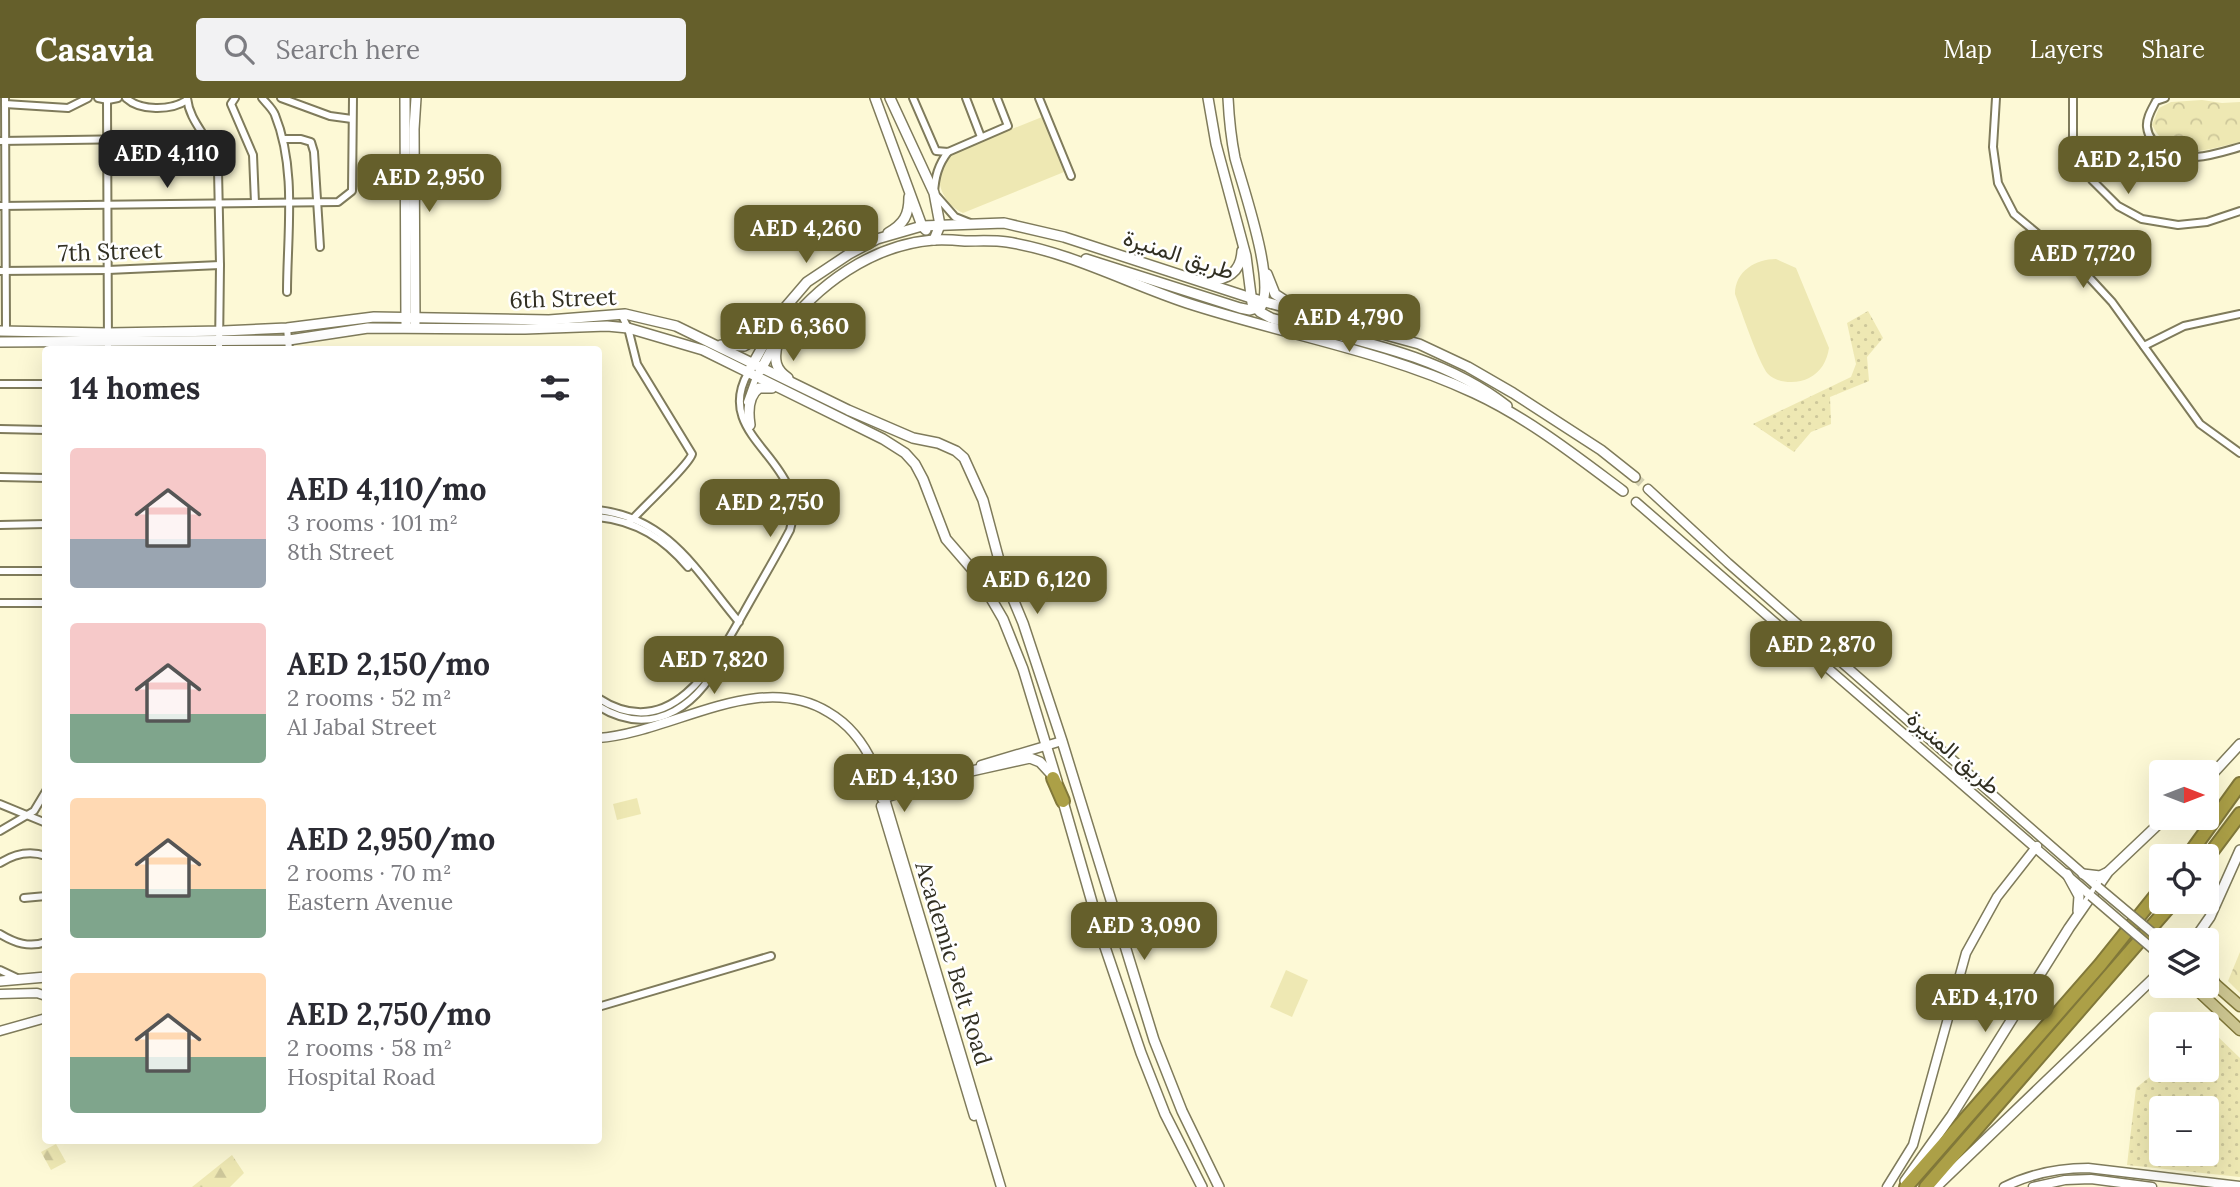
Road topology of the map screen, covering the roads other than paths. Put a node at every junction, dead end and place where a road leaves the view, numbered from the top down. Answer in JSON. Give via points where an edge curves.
{"nodes":[{"id":1,"x":88,"y":98,"type":"edge"},
{"id":2,"x":98,"y":98,"type":"edge"},
{"id":3,"x":118,"y":98,"type":"edge"},
{"id":4,"x":126,"y":98,"type":"edge"},
{"id":5,"x":234,"y":98,"type":"edge"},
{"id":6,"x":262,"y":98,"type":"edge"},
{"id":7,"x":353,"y":98,"type":"edge"},
{"id":8,"x":405,"y":98,"type":"edge"},
{"id":9,"x":416,"y":98,"type":"edge"},
{"id":10,"x":875,"y":98,"type":"edge"},
{"id":11,"x":891,"y":98,"type":"edge"},
{"id":12,"x":913,"y":98,"type":"edge"},
{"id":13,"x":966,"y":98,"type":"edge"},
{"id":14,"x":997,"y":98,"type":"edge"},
{"id":15,"x":1039,"y":98,"type":"edge"},
{"id":16,"x":1208,"y":98,"type":"edge"},
{"id":17,"x":1228,"y":98,"type":"edge"},
{"id":18,"x":1996,"y":98,"type":"edge"},
{"id":19,"x":2073,"y":98,"type":"edge"},
{"id":20,"x":2165,"y":98,"type":"edge"},
{"id":21,"x":187,"y":99,"type":"edge"},
{"id":22,"x":283,"y":99,"type":"edge"},
{"id":23,"x":107,"y":100,"type":"junction"},
{"id":24,"x":4,"y":106,"type":"edge"},
{"id":25,"x":275,"y":115,"type":"junction"},
{"id":26,"x":352,"y":119,"type":"junction"},
{"id":27,"x":981,"y":137,"type":"junction"},
{"id":28,"x":206,"y":138,"type":"junction"},
{"id":29,"x":283,"y":139,"type":"junction"},
{"id":30,"x":108,"y":140,"type":"junction"},
{"id":31,"x":3,"y":141,"type":"edge"},
{"id":32,"x":2240,"y":147,"type":"edge"},
{"id":33,"x":948,"y":152,"type":"junction"},
{"id":34,"x":1071,"y":176,"type":"dead end"},
{"id":35,"x":909,"y":191,"type":"junction"},
{"id":36,"x":934,"y":193,"type":"junction"},
{"id":37,"x":218,"y":203,"type":"junction"},
{"id":38,"x":255,"y":203,"type":"junction"},
{"id":39,"x":288,"y":203,"type":"junction"},
{"id":40,"x":318,"y":203,"type":"junction"},
{"id":41,"x":108,"y":204,"type":"junction"},
{"id":42,"x":3,"y":206,"type":"edge"},
{"id":43,"x":2240,"y":211,"type":"edge"},
{"id":44,"x":972,"y":224,"type":"junction"},
{"id":45,"x":940,"y":225,"type":"junction"},
{"id":46,"x":922,"y":226,"type":"junction"},
{"id":47,"x":1241,"y":236,"type":"junction"},
{"id":48,"x":877,"y":239,"type":"junction"},
{"id":49,"x":934,"y":240,"type":"junction"},
{"id":50,"x":1258,"y":242,"type":"junction"},
{"id":51,"x":320,"y":247,"type":"dead end"},
{"id":52,"x":1059,"y":255,"type":"junction"},
{"id":53,"x":220,"y":265,"type":"junction"},
{"id":54,"x":108,"y":270,"type":"junction"},
{"id":55,"x":3,"y":271,"type":"edge"},
{"id":56,"x":1196,"y":280,"type":"junction"},
{"id":57,"x":287,"y":292,"type":"dead end"},
{"id":58,"x":1251,"y":298,"type":"junction"},
{"id":59,"x":1264,"y":301,"type":"junction"},
{"id":60,"x":1257,"y":309,"type":"junction"},
{"id":61,"x":621,"y":314,"type":"junction"},
{"id":62,"x":1309,"y":314,"type":"junction"},
{"id":63,"x":2240,"y":314,"type":"edge"},
{"id":64,"x":410,"y":323,"type":"junction"},
{"id":65,"x":287,"y":328,"type":"junction"},
{"id":66,"x":628,"y":328,"type":"junction"},
{"id":67,"x":3,"y":331,"type":"edge"},
{"id":68,"x":775,"y":334,"type":"junction"},
{"id":69,"x":108,"y":341,"type":"edge"},
{"id":70,"x":219,"y":341,"type":"edge"},
{"id":71,"x":0,"y":342,"type":"edge"},
{"id":72,"x":706,"y":342,"type":"junction"},
{"id":73,"x":289,"y":345,"type":"edge"},
{"id":74,"x":2144,"y":346,"type":"junction"},
{"id":75,"x":755,"y":371,"type":"junction"},
{"id":76,"x":0,"y":384,"type":"edge"},
{"id":77,"x":42,"y":384,"type":"edge"},
{"id":78,"x":804,"y":389,"type":"junction"},
{"id":79,"x":782,"y":390,"type":"junction"},
{"id":80,"x":750,"y":425,"type":"junction"},
{"id":81,"x":1532,"y":425,"type":"junction"},
{"id":82,"x":0,"y":429,"type":"edge"},
{"id":83,"x":42,"y":430,"type":"edge"},
{"id":84,"x":756,"y":438,"type":"junction"},
{"id":85,"x":2240,"y":453,"type":"edge"},
{"id":86,"x":0,"y":477,"type":"edge"},
{"id":87,"x":1635,"y":477,"type":"tunnel mouth"},
{"id":88,"x":42,"y":478,"type":"edge"},
{"id":89,"x":1648,"y":489,"type":"tunnel mouth"},
{"id":90,"x":1623,"y":491,"type":"dead end"},
{"id":91,"x":1636,"y":502,"type":"dead end"},
{"id":92,"x":602,"y":511,"type":"edge"},
{"id":93,"x":602,"y":517,"type":"edge"},
{"id":94,"x":631,"y":520,"type":"junction"},
{"id":95,"x":42,"y":524,"type":"edge"},
{"id":96,"x":0,"y":525,"type":"edge"},
{"id":97,"x":0,"y":571,"type":"edge"},
{"id":98,"x":42,"y":571,"type":"edge"},
{"id":99,"x":0,"y":603,"type":"edge"},
{"id":100,"x":42,"y":603,"type":"edge"},
{"id":101,"x":738,"y":623,"type":"junction"},
{"id":102,"x":730,"y":638,"type":"junction"},
{"id":103,"x":602,"y":701,"type":"edge"},
{"id":104,"x":602,"y":708,"type":"edge"},
{"id":105,"x":602,"y":740,"type":"edge"},
{"id":106,"x":1062,"y":741,"type":"junction"},
{"id":107,"x":2240,"y":744,"type":"edge"},
{"id":108,"x":1047,"y":746,"type":"junction"},
{"id":109,"x":2219,"y":767,"type":"edge"},
{"id":110,"x":958,"y":774,"type":"junction"},
{"id":111,"x":1053,"y":778,"type":"joint"},
{"id":112,"x":2240,"y":784,"type":"edge"},
{"id":113,"x":42,"y":798,"type":"edge"},
{"id":114,"x":882,"y":799,"type":"junction"},
{"id":115,"x":1063,"y":801,"type":"junction"},
{"id":116,"x":0,"y":804,"type":"edge"},
{"id":117,"x":2240,"y":814,"type":"edge"},
{"id":118,"x":26,"y":816,"type":"junction"},
{"id":119,"x":42,"y":822,"type":"edge"},
{"id":120,"x":2152,"y":830,"type":"edge"},
{"id":121,"x":0,"y":831,"type":"edge"},
{"id":122,"x":2043,"y":839,"type":"junction"},
{"id":123,"x":2197,"y":844,"type":"edge"},
{"id":124,"x":2218,"y":844,"type":"edge"},
{"id":125,"x":2035,"y":848,"type":"junction"},
{"id":126,"x":2240,"y":850,"type":"edge"},
{"id":127,"x":42,"y":855,"type":"edge"},
{"id":128,"x":0,"y":863,"type":"edge"},
{"id":129,"x":2108,"y":872,"type":"junction"},
{"id":130,"x":2067,"y":874,"type":"junction"},
{"id":131,"x":2083,"y":874,"type":"junction"},
{"id":132,"x":2098,"y":887,"type":"junction"},
{"id":133,"x":42,"y":896,"type":"edge"},
{"id":134,"x":2091,"y":896,"type":"junction"},
{"id":135,"x":24,"y":898,"type":"dead end"},
{"id":136,"x":2149,"y":904,"type":"edge"},
{"id":137,"x":2163,"y":914,"type":"edge"},
{"id":138,"x":2210,"y":917,"type":"junction"},
{"id":139,"x":2069,"y":928,"type":"junction"},
{"id":140,"x":2202,"y":928,"type":"edge"},
{"id":141,"x":2207,"y":928,"type":"edge"},
{"id":142,"x":2149,"y":930,"type":"edge"},
{"id":143,"x":0,"y":934,"type":"edge"},
{"id":144,"x":42,"y":943,"type":"edge"},
{"id":145,"x":2149,"y":946,"type":"edge"},
{"id":146,"x":771,"y":956,"type":"dead end"},
{"id":147,"x":0,"y":970,"type":"edge"},
{"id":148,"x":42,"y":978,"type":"edge"},
{"id":149,"x":22,"y":980,"type":"junction"},
{"id":150,"x":0,"y":981,"type":"edge"},
{"id":151,"x":2147,"y":985,"type":"edge"},
{"id":152,"x":2219,"y":988,"type":"edge"},
{"id":153,"x":0,"y":994,"type":"edge"},
{"id":154,"x":42,"y":995,"type":"edge"},
{"id":155,"x":2206,"y":998,"type":"edge"},
{"id":156,"x":602,"y":1006,"type":"edge"},
{"id":157,"x":2240,"y":1006,"type":"edge"},
{"id":158,"x":42,"y":1016,"type":"edge"},
{"id":159,"x":42,"y":1018,"type":"edge"},
{"id":160,"x":0,"y":1026,"type":"edge"},
{"id":161,"x":2240,"y":1030,"type":"edge"},
{"id":162,"x":0,"y":1031,"type":"edge"},
{"id":163,"x":2009,"y":1186,"type":"edge"},
{"id":164,"x":2240,"y":1186,"type":"edge"},
{"id":165,"x":999,"y":1187,"type":"edge"},
{"id":166,"x":1202,"y":1187,"type":"edge"},
{"id":167,"x":1219,"y":1187,"type":"edge"},
{"id":168,"x":1887,"y":1187,"type":"edge"},
{"id":169,"x":1900,"y":1187,"type":"edge"},
{"id":170,"x":1906,"y":1187,"type":"edge"},
{"id":171,"x":1926,"y":1187,"type":"edge"},
{"id":172,"x":1936,"y":1187,"type":"edge"},
{"id":173,"x":2033,"y":1187,"type":"edge"},
{"id":174,"x":2152,"y":1187,"type":"edge"}],
"edges":[{"from":1,"to":24,"type":"street","via":[[68,108]]},
{"from":2,"to":23,"type":"street"},
{"from":3,"to":23,"type":"street"},
{"from":4,"to":21,"type":"street","via":[[144,108],[178,106]]},
{"from":5,"to":38,"type":"street","via":[[231,104],[253,155]]},
{"from":6,"to":25,"type":"street"},
{"from":7,"to":26,"type":"street"},
{"from":8,"to":64,"type":"main road"},
{"from":9,"to":64,"type":"main road"},
{"from":10,"to":35,"type":"main road"},
{"from":11,"to":36,"type":"main road"},
{"from":12,"to":33,"type":"street","via":[[936,151]]},
{"from":13,"to":27,"type":"street"},
{"from":14,"to":27,"type":"street","via":[[1008,126]]},
{"from":15,"to":34,"type":"street"},
{"from":16,"to":47,"type":"main road"},
{"from":17,"to":50,"type":"main road","via":[[1235,157]]},
{"from":18,"to":74,"type":"street","via":[[1994,159],[1998,183],[2014,214],[2087,275]]},
{"from":19,"to":43,"type":"street","via":[[2073,138],[2092,180],[2118,206],[2141,219],[2178,225]]},
{"from":20,"to":32,"type":"street","via":[[2156,101],[2146,125],[2149,136],[2163,148],[2196,157]]},
{"from":21,"to":28,"type":"street"},
{"from":22,"to":25,"type":"street"},
{"from":22,"to":26,"type":"street","via":[[331,117]]},
{"from":23,"to":30,"type":"street"},
{"from":24,"to":31,"type":"street"},
{"from":25,"to":29,"type":"street"},
{"from":26,"to":40,"type":"street","via":[[352,191],[338,202]]},
{"from":27,"to":33,"type":"street"},
{"from":28,"to":30,"type":"street"},
{"from":28,"to":37,"type":"street","via":[[216,154]]},
{"from":29,"to":39,"type":"street"},
{"from":29,"to":40,"type":"street","via":[[311,142]]},
{"from":30,"to":31,"type":"street"},
{"from":30,"to":41,"type":"street"},
{"from":31,"to":42,"type":"street"},
{"from":33,"to":36,"type":"street","via":[[935,177]]},
{"from":35,"to":46,"type":"main road"},
{"from":35,"to":48,"type":"main road","via":[[909,209],[902,223]]},
{"from":36,"to":44,"type":"street","via":[[955,217]]},
{"from":36,"to":45,"type":"main road"},
{"from":37,"to":38,"type":"street"},
{"from":37,"to":41,"type":"street"},
{"from":37,"to":53,"type":"street"},
{"from":38,"to":39,"type":"street"},
{"from":39,"to":40,"type":"street"},
{"from":39,"to":57,"type":"street"},
{"from":40,"to":51,"type":"street"},
{"from":41,"to":42,"type":"street"},
{"from":41,"to":54,"type":"street"},
{"from":42,"to":55,"type":"street"},
{"from":44,"to":45,"type":"main road","name":"طريق المنيرة"},
{"from":44,"to":56,"type":"main road","name":"طريق المنيرة","via":[[1004,223],[1064,237]]},
{"from":45,"to":46,"type":"main road","name":"طريق المنيرة"},
{"from":45,"to":49,"type":"main road"},
{"from":46,"to":48,"type":"main road","name":"طريق المنيرة"},
{"from":46,"to":49,"type":"main road"},
{"from":47,"to":56,"type":"main road","via":[[1241,262],[1232,275],[1222,280]]},
{"from":47,"to":58,"type":"main road"},
{"from":48,"to":68,"type":"main road","via":[[807,282],[783,310]]},
{"from":49,"to":52,"type":"main road","name":"طريق المنيرة","via":[[1006,242]]},
{"from":49,"to":68,"type":"main road","name":"طريق المنيرة","via":[[863,261],[822,290]]},
{"from":50,"to":59,"type":"main road"},
{"from":50,"to":62,"type":"main road","via":[[1275,293]]},
{"from":52,"to":60,"type":"main road","via":[[1101,263],[1240,308]]},
{"from":52,"to":81,"type":"main road","name":"طريق المنيرة","via":[[1252,324],[1419,370],[1475,393]]},
{"from":53,"to":54,"type":"street","name":"7th Street"},
{"from":53,"to":70,"type":"street"},
{"from":54,"to":55,"type":"street","name":"7th Street"},
{"from":54,"to":69,"type":"street"},
{"from":55,"to":67,"type":"street"},
{"from":56,"to":58,"type":"main road","name":"طريق المنيرة"},
{"from":58,"to":59,"type":"main road","name":"طريق المنيرة"},
{"from":58,"to":60,"type":"main road"},
{"from":59,"to":60,"type":"main road"},
{"from":59,"to":62,"type":"main road","name":"طريق المنيرة"},
{"from":60,"to":81,"type":"main road","via":[[1270,318],[1440,368],[1502,401]]},
{"from":61,"to":64,"type":"main road","name":"6th Street"},
{"from":61,"to":66,"type":"street"},
{"from":61,"to":72,"type":"main road","name":"6th Street","via":[[676,326]]},
{"from":62,"to":87,"type":"main road","name":"طريق المنيرة","via":[[1419,344],[1468,367],[1601,450]]},
{"from":63,"to":74,"type":"street","via":[[2184,326]]},
{"from":64,"to":65,"type":"main road","name":"6th Street","via":[[374,317]]},
{"from":64,"to":66,"type":"main road","name":"6th Street"},
{"from":64,"to":73,"type":"main road","name":"6th Street"},
{"from":65,"to":70,"type":"main road","name":"6th Street"},
{"from":65,"to":73,"type":"street"},
{"from":66,"to":75,"type":"main road","name":"6th Street"},
{"from":66,"to":94,"type":"street","via":[[637,364],[692,454]]},
{"from":67,"to":69,"type":"main road","name":"6th Street"},
{"from":68,"to":72,"type":"main road","via":[[738,347]]},
{"from":68,"to":75,"type":"main road"},
{"from":68,"to":78,"type":"main road","via":[[778,369]]},
{"from":69,"to":70,"type":"main road","name":"6th Street"},
{"from":69,"to":71,"type":"main road","name":"6th Street"},
{"from":70,"to":73,"type":"main road","name":"6th Street"},
{"from":72,"to":75,"type":"main road","name":"6th Street"},
{"from":74,"to":85,"type":"street","via":[[2200,424]]},
{"from":75,"to":78,"type":"main road","name":"6th Street"},
{"from":75,"to":79,"type":"main road","name":"6th Street"},
{"from":75,"to":80,"type":"street","via":[[747,399]]},
{"from":75,"to":84,"type":"street","via":[[740,394],[739,411],[743,424]]},
{"from":76,"to":77,"type":"street"},
{"from":78,"to":106,"type":"main road","name":"6th Street","via":[[964,458],[983,500],[1003,575]]},
{"from":79,"to":80,"type":"main road","via":[[762,387],[755,391],[749,407]]},
{"from":79,"to":108,"type":"main road","name":"6th Street","via":[[883,439],[915,464],[946,539],[978,576],[1003,619]]},
{"from":80,"to":84,"type":"street"},
{"from":81,"to":90,"type":"main road","name":"طريق المنيرة"},
{"from":82,"to":83,"type":"street"},
{"from":84,"to":101,"type":"street","via":[[787,483],[795,511],[790,530]]},
{"from":86,"to":88,"type":"street"},
{"from":89,"to":122,"type":"street","name":"طريق المنيرة"},
{"from":91,"to":125,"type":"street","name":"طريق المنيرة"},
{"from":92,"to":94,"type":"street"},
{"from":93,"to":94,"type":"street"},
{"from":94,"to":101,"type":"street","via":[[658,530],[673,543]]},
{"from":95,"to":96,"type":"street"},
{"from":97,"to":98,"type":"street"},
{"from":99,"to":100,"type":"street"},
{"from":101,"to":102,"type":"street"},
{"from":102,"to":103,"type":"street","via":[[699,683],[666,706],[632,714]]},
{"from":102,"to":104,"type":"street","via":[[702,690],[677,709],[642,720],[626,719]]},
{"from":105,"to":114,"type":"street","name":"Academic Belt Road","via":[[753,698],[794,699],[817,705],[853,732],[869,754]]},
{"from":106,"to":108,"type":"street"},
{"from":106,"to":167,"type":"main road","name":"6th Street","via":[[1154,1040]]},
{"from":107,"to":109,"type":"main road"},
{"from":108,"to":110,"type":"street"},
{"from":108,"to":115,"type":"main road","name":"6th Street"},
{"from":110,"to":111,"type":"main road","via":[[1030,758],[1047,767]]},
{"from":110,"to":114,"type":"street"},
{"from":111,"to":115,"type":"highway"},
{"from":112,"to":123,"type":"highway"},
{"from":113,"to":118,"type":"street"},
{"from":114,"to":165,"type":"street","name":"Academic Belt Road"},
{"from":115,"to":166,"type":"main road","name":"6th Street","via":[[1141,1053]]},
{"from":116,"to":118,"type":"street"},
{"from":117,"to":124,"type":"highway"},
{"from":118,"to":119,"type":"street"},
{"from":118,"to":121,"type":"street"},
{"from":120,"to":129,"type":"main road"},
{"from":122,"to":125,"type":"street"},
{"from":122,"to":131,"type":"street","name":"طريق المنيرة"},
{"from":125,"to":130,"type":"street","name":"طريق المنيرة"},
{"from":125,"to":168,"type":"street","via":[[1997,897],[1966,953],[1913,1145]]},
{"from":126,"to":138,"type":"main road"},
{"from":127,"to":128,"type":"street","via":[[26,853]]},
{"from":129,"to":131,"type":"main road"},
{"from":129,"to":132,"type":"main road"},
{"from":130,"to":134,"type":"street","name":"طريق المنيرة"},
{"from":130,"to":139,"type":"main road","via":[[2080,902]]},
{"from":131,"to":132,"type":"street","name":"طريق المنيرة"},
{"from":132,"to":134,"type":"main road"},
{"from":132,"to":142,"type":"street","name":"طريق المنيرة","bridge":true},
{"from":133,"to":135,"type":"street"},
{"from":134,"to":139,"type":"main road"},
{"from":134,"to":145,"type":"street","name":"طريق المنيرة","bridge":true},
{"from":136,"to":170,"type":"highway"},
{"from":137,"to":171,"type":"highway"},
{"from":138,"to":140,"type":"main road"},
{"from":138,"to":141,"type":"main road"},
{"from":139,"to":169,"type":"main road","via":[[1952,1115]]},
{"from":143,"to":144,"type":"street","via":[[24,945]]},
{"from":146,"to":156,"type":"street"},
{"from":147,"to":149,"type":"street"},
{"from":148,"to":149,"type":"main road"},
{"from":149,"to":150,"type":"main road"},
{"from":151,"to":172,"type":"main road"},
{"from":152,"to":157,"type":"main road"},
{"from":153,"to":154,"type":"street"},
{"from":155,"to":161,"type":"main road"},
{"from":158,"to":160,"type":"street"},
{"from":159,"to":162,"type":"street"},
{"from":163,"to":164,"type":"street","via":[[2065,1168],[2088,1168]]},
{"from":173,"to":174,"type":"street","via":[[2091,1179]]}]}
